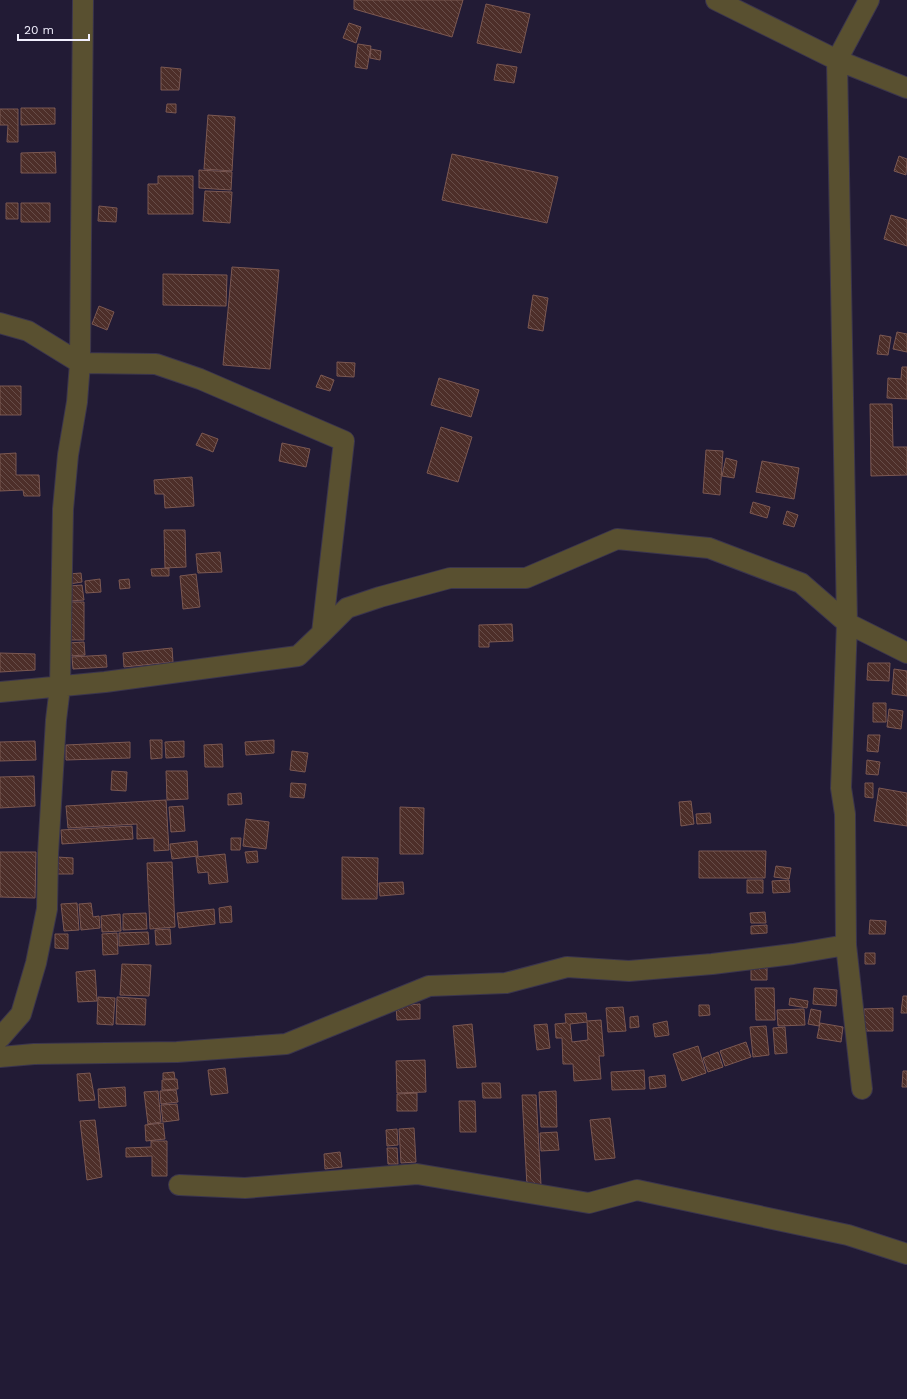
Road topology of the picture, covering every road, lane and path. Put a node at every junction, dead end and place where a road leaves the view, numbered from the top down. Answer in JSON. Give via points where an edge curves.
{"nodes":[{"id":1,"x":83,"y":0,"type":"edge"},
{"id":2,"x":716,"y":0,"type":"edge"},
{"id":3,"x":869,"y":0,"type":"edge"},
{"id":4,"x":838,"y":60,"type":"junction"},
{"id":5,"x":907,"y":88,"type":"edge"},
{"id":6,"x":0,"y":323,"type":"edge"},
{"id":7,"x":80,"y":363,"type":"junction"},
{"id":8,"x":847,"y":623,"type":"junction"},
{"id":9,"x":322,"y":633,"type":"junction"},
{"id":10,"x":907,"y":653,"type":"edge"},
{"id":11,"x":60,"y":687,"type":"junction"},
{"id":12,"x":0,"y":692,"type":"edge"},
{"id":13,"x":846,"y":945,"type":"junction"},
{"id":14,"x":0,"y":1038,"type":"edge"},
{"id":15,"x":0,"y":1057,"type":"edge"},
{"id":16,"x":862,"y":1089,"type":"dead end"},
{"id":17,"x":178,"y":1185,"type":"dead end"},
{"id":18,"x":907,"y":1254,"type":"edge"}],
"edges":[{"from":1,"to":7,"type":"street"},
{"from":2,"to":4,"type":"street"},
{"from":3,"to":4,"type":"street"},
{"from":4,"to":5,"type":"street"},
{"from":4,"to":8,"type":"street"},
{"from":6,"to":7,"type":"street","via":[[28,331]]},
{"from":7,"to":9,"type":"street","via":[[156,364],[200,379],[344,441]]},
{"from":7,"to":11,"type":"street","via":[[63,509]]},
{"from":8,"to":9,"type":"street","via":[[801,584],[709,548],[618,540],[526,578],[450,578],[380,597],[347,608]]},
{"from":8,"to":10,"type":"street"},
{"from":8,"to":13,"type":"street","via":[[841,788],[845,814]]},
{"from":9,"to":11,"type":"street","via":[[298,656]]},
{"from":11,"to":12,"type":"street"},
{"from":11,"to":14,"type":"street","via":[[55,728],[47,909],[36,963],[21,1014]]},
{"from":13,"to":15,"type":"street","via":[[712,964],[629,971],[567,967],[506,983],[429,986],[286,1044],[177,1052],[34,1054]]},
{"from":13,"to":16,"type":"street"},
{"from":17,"to":18,"type":"street","via":[[245,1188],[417,1174],[589,1203],[637,1190],[848,1235]]}]}
